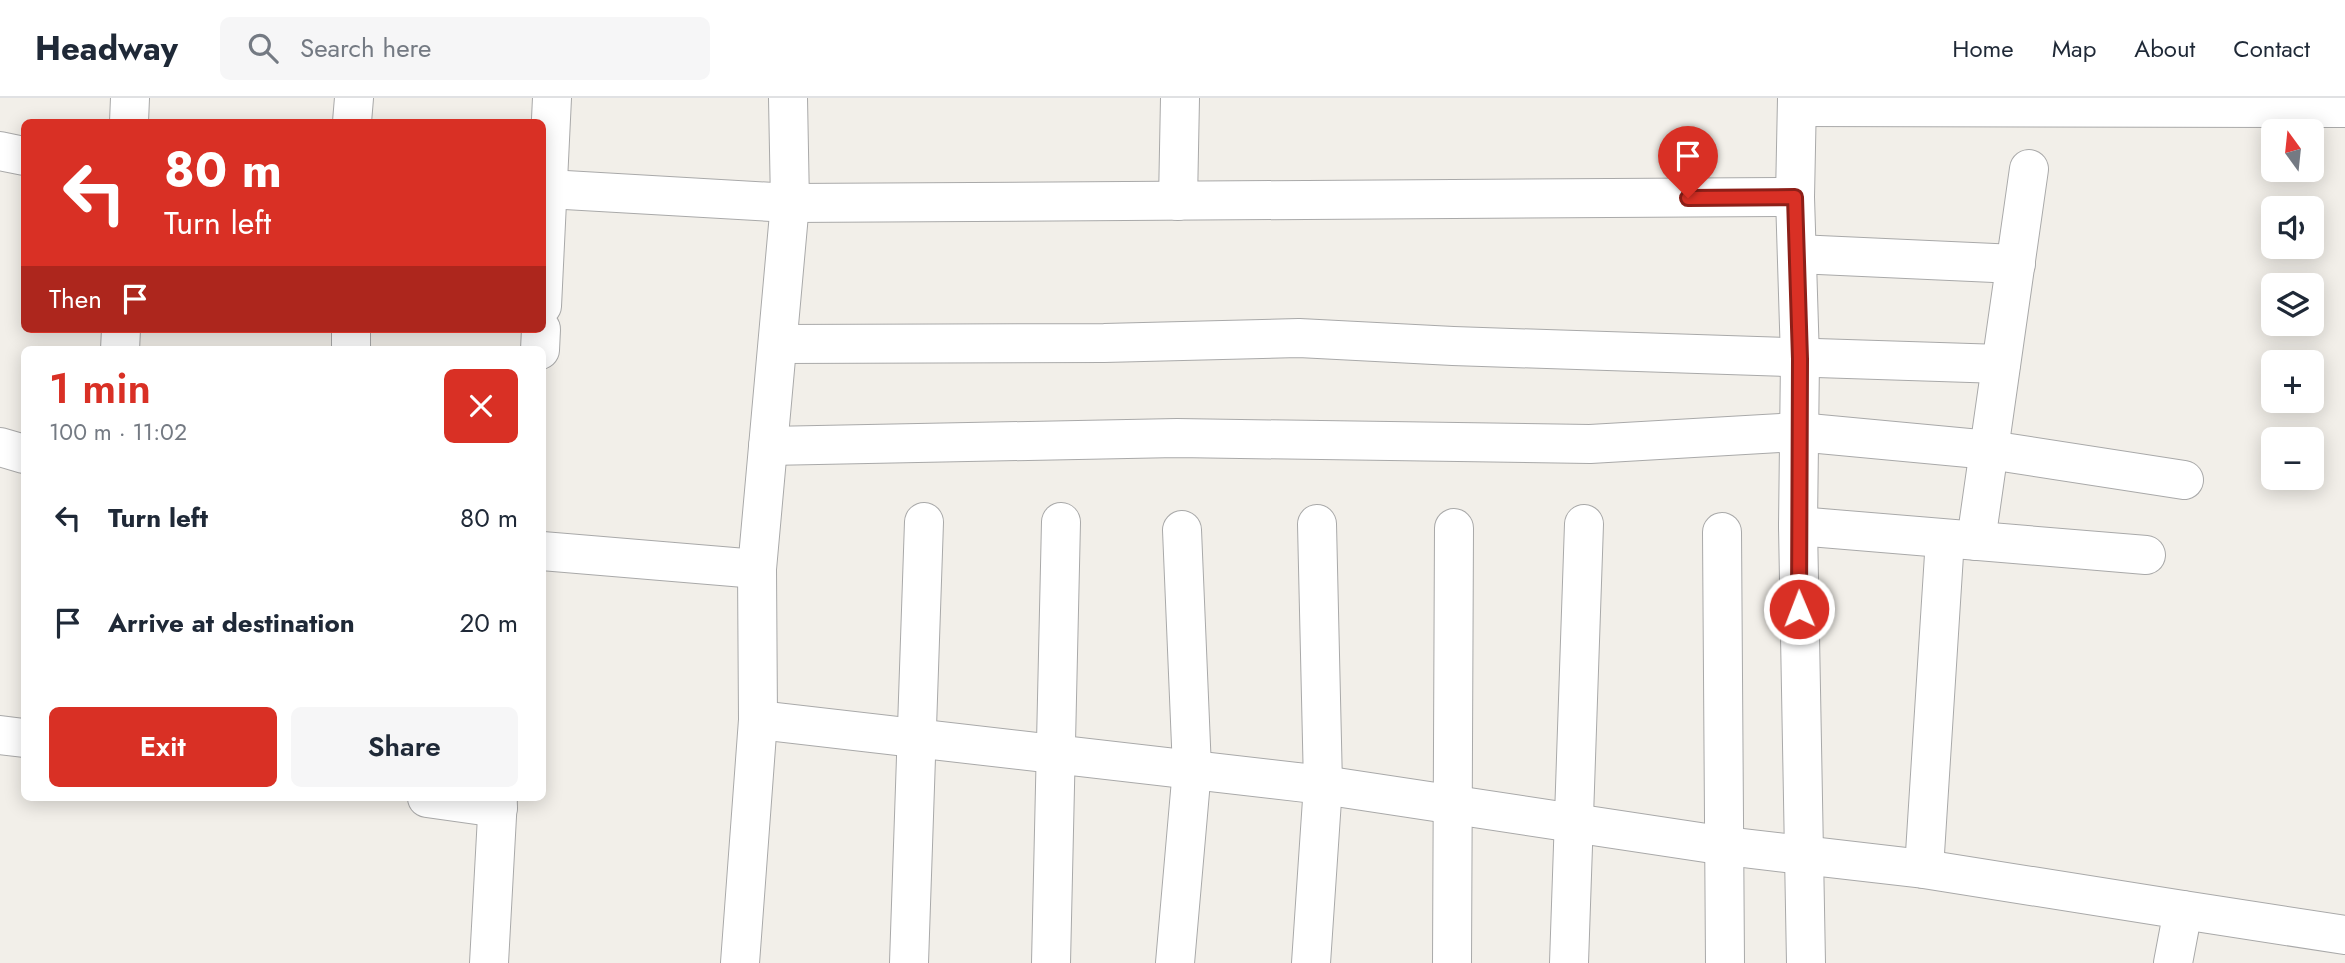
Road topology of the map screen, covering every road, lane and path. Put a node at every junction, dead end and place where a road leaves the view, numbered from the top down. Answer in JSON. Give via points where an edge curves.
{"nodes":[{"id":1,"x":130,"y":98,"type":"edge"},
{"id":2,"x":354,"y":98,"type":"edge"},
{"id":3,"x":552,"y":98,"type":"edge"},
{"id":4,"x":788,"y":98,"type":"edge"},
{"id":5,"x":1180,"y":98,"type":"edge"},
{"id":6,"x":1797,"y":103,"type":"edge"},
{"id":7,"x":2345,"y":108,"type":"edge"},
{"id":8,"x":129,"y":119,"type":"edge"},
{"id":9,"x":352,"y":119,"type":"edge"},
{"id":10,"x":0,"y":151,"type":"edge"},
{"id":11,"x":21,"y":155,"type":"edge"},
{"id":12,"x":2029,"y":169,"type":"dead end"},
{"id":13,"x":548,"y":189,"type":"junction"},
{"id":14,"x":1795,"y":197,"type":"junction"},
{"id":15,"x":1178,"y":201,"type":"junction"},
{"id":16,"x":790,"y":203,"type":"junction"},
{"id":17,"x":546,"y":228,"type":"edge"},
{"id":18,"x":1797,"y":254,"type":"junction"},
{"id":19,"x":2015,"y":264,"type":"junction"},
{"id":20,"x":779,"y":344,"type":"junction"},
{"id":21,"x":1800,"y":359,"type":"junction"},
{"id":22,"x":2001,"y":364,"type":"junction"},
{"id":23,"x":1798,"y":432,"type":"junction"},
{"id":24,"x":768,"y":446,"type":"junction"},
{"id":25,"x":0,"y":447,"type":"edge"},
{"id":26,"x":1990,"y":450,"type":"junction"},
{"id":27,"x":21,"y":453,"type":"edge"},
{"id":28,"x":2184,"y":480,"type":"dead end"},
{"id":29,"x":924,"y":522,"type":"dead end"},
{"id":30,"x":1061,"y":522,"type":"dead end"},
{"id":31,"x":1317,"y":524,"type":"dead end"},
{"id":32,"x":1584,"y":524,"type":"dead end"},
{"id":33,"x":1798,"y":527,"type":"junction"},
{"id":34,"x":1454,"y":528,"type":"dead end"},
{"id":35,"x":1182,"y":530,"type":"dead end"},
{"id":36,"x":1722,"y":532,"type":"dead end"},
{"id":37,"x":1961,"y":540,"type":"junction"},
{"id":38,"x":546,"y":551,"type":"edge"},
{"id":39,"x":2146,"y":555,"type":"dead end"},
{"id":40,"x":757,"y":569,"type":"junction"},
{"id":41,"x":758,"y":720,"type":"junction"},
{"id":42,"x":0,"y":735,"type":"edge"},
{"id":43,"x":21,"y":738,"type":"edge"},
{"id":44,"x":915,"y":738,"type":"junction"},
{"id":45,"x":1057,"y":756,"type":"junction"},
{"id":46,"x":1192,"y":769,"type":"junction"},
{"id":47,"x":1324,"y":785,"type":"junction"},
{"id":48,"x":470,"y":801,"type":"edge"},
{"id":49,"x":498,"y":803,"type":"edge"},
{"id":50,"x":1455,"y":805,"type":"junction"},
{"id":51,"x":1576,"y":824,"type":"junction"},
{"id":52,"x":1726,"y":846,"type":"junction"},
{"id":53,"x":1802,"y":855,"type":"junction"},
{"id":54,"x":1924,"y":869,"type":"junction"},
{"id":55,"x":2183,"y":910,"type":"junction"},
{"id":56,"x":2345,"y":935,"type":"edge"},
{"id":57,"x":489,"y":963,"type":"edge"},
{"id":58,"x":740,"y":963,"type":"edge"},
{"id":59,"x":909,"y":963,"type":"edge"},
{"id":60,"x":1051,"y":963,"type":"edge"},
{"id":61,"x":1175,"y":963,"type":"edge"},
{"id":62,"x":1311,"y":963,"type":"edge"},
{"id":63,"x":1452,"y":963,"type":"edge"},
{"id":64,"x":1569,"y":963,"type":"edge"},
{"id":65,"x":1726,"y":963,"type":"edge"},
{"id":66,"x":1806,"y":963,"type":"edge"},
{"id":67,"x":2173,"y":963,"type":"edge"}],
"edges":[{"from":1,"to":8,"type":"street"},
{"from":2,"to":9,"type":"street"},
{"from":3,"to":13,"type":"street"},
{"from":4,"to":16,"type":"street"},
{"from":5,"to":15,"type":"street"},
{"from":6,"to":7,"type":"street"},
{"from":6,"to":14,"type":"street"},
{"from":10,"to":11,"type":"street"},
{"from":12,"to":19,"type":"street"},
{"from":13,"to":16,"type":"street"},
{"from":13,"to":17,"type":"street"},
{"from":14,"to":15,"type":"street"},
{"from":14,"to":18,"type":"street"},
{"from":15,"to":16,"type":"street"},
{"from":16,"to":20,"type":"street"},
{"from":18,"to":19,"type":"street"},
{"from":18,"to":21,"type":"street"},
{"from":19,"to":22,"type":"street"},
{"from":20,"to":21,"type":"street","via":[[1299,338]]},
{"from":20,"to":24,"type":"street"},
{"from":21,"to":22,"type":"street"},
{"from":21,"to":23,"type":"street"},
{"from":22,"to":26,"type":"street"},
{"from":23,"to":24,"type":"street","via":[[1590,444],[1177,438]]},
{"from":23,"to":26,"type":"street"},
{"from":23,"to":33,"type":"street"},
{"from":24,"to":40,"type":"street"},
{"from":25,"to":27,"type":"street"},
{"from":26,"to":28,"type":"street"},
{"from":26,"to":37,"type":"street"},
{"from":29,"to":44,"type":"street"},
{"from":30,"to":45,"type":"street"},
{"from":31,"to":47,"type":"street"},
{"from":32,"to":51,"type":"street"},
{"from":33,"to":37,"type":"street"},
{"from":33,"to":53,"type":"street"},
{"from":34,"to":50,"type":"street"},
{"from":35,"to":46,"type":"street"},
{"from":36,"to":52,"type":"street"},
{"from":37,"to":39,"type":"street"},
{"from":37,"to":54,"type":"street"},
{"from":38,"to":40,"type":"street"},
{"from":40,"to":41,"type":"street"},
{"from":41,"to":44,"type":"street"},
{"from":41,"to":58,"type":"street"},
{"from":42,"to":43,"type":"street"},
{"from":44,"to":45,"type":"street"},
{"from":44,"to":59,"type":"street"},
{"from":45,"to":46,"type":"street"},
{"from":45,"to":60,"type":"street"},
{"from":46,"to":47,"type":"street"},
{"from":46,"to":61,"type":"street"},
{"from":47,"to":50,"type":"street"},
{"from":47,"to":62,"type":"street"},
{"from":48,"to":49,"type":"street"},
{"from":49,"to":57,"type":"street"},
{"from":50,"to":51,"type":"street"},
{"from":50,"to":63,"type":"street"},
{"from":51,"to":52,"type":"street"},
{"from":51,"to":64,"type":"street"},
{"from":52,"to":53,"type":"street"},
{"from":52,"to":65,"type":"street"},
{"from":53,"to":54,"type":"street"},
{"from":53,"to":66,"type":"street"},
{"from":54,"to":55,"type":"street"},
{"from":55,"to":56,"type":"street"},
{"from":55,"to":67,"type":"street"}]}
